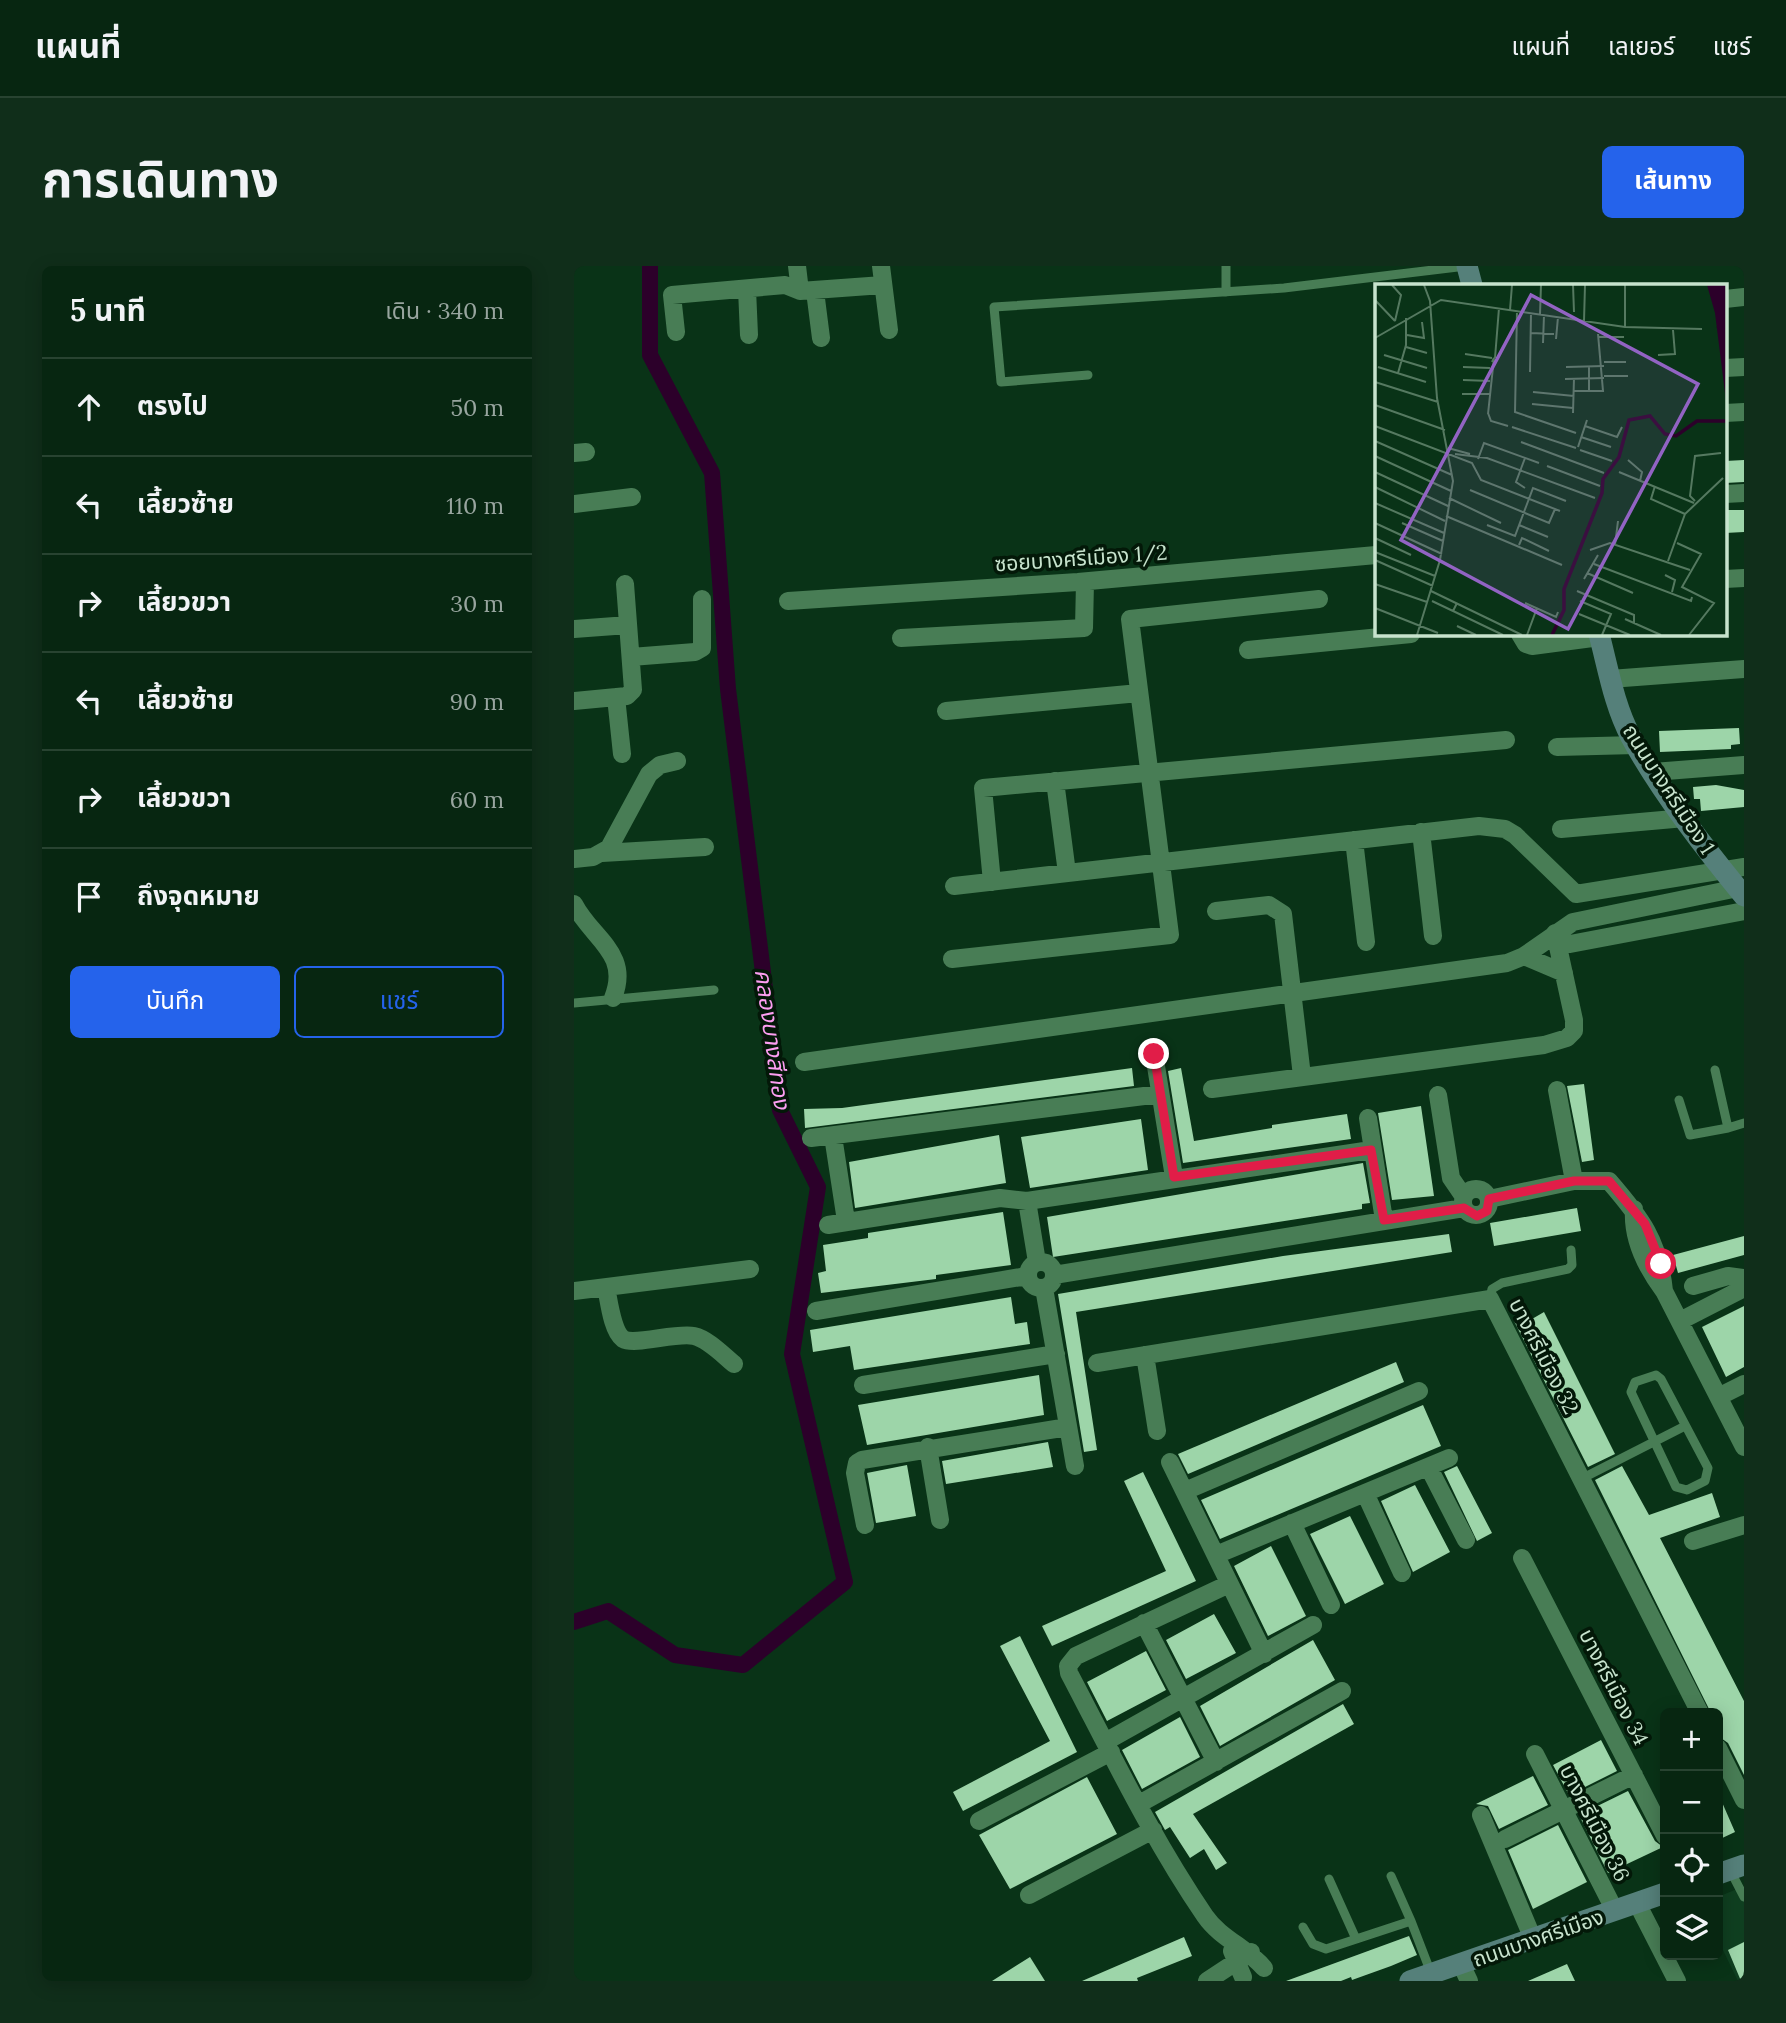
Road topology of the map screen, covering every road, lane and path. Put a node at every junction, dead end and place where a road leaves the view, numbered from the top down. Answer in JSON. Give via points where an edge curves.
{"nodes":[{"id":1,"x":797,"y":266,"type":"edge"},
{"id":2,"x":881,"y":266,"type":"edge"},
{"id":3,"x":1226,"y":266,"type":"edge"},
{"id":4,"x":1467,"y":266,"type":"edge"},
{"id":5,"x":1472,"y":284,"type":"edge"},
{"id":6,"x":883,"y":285,"type":"junction"},
{"id":7,"x":747,"y":289,"type":"junction"},
{"id":8,"x":808,"y":291,"type":"junction"},
{"id":9,"x":1226,"y":292,"type":"junction"},
{"id":10,"x":1744,"y":297,"type":"edge"},
{"id":11,"x":1726,"y":299,"type":"edge"},
{"id":12,"x":889,"y":330,"type":"dead end"},
{"id":13,"x":676,"y":332,"type":"dead end"},
{"id":14,"x":749,"y":334,"type":"dead end"},
{"id":15,"x":821,"y":338,"type":"dead end"},
{"id":16,"x":1744,"y":367,"type":"edge"},
{"id":17,"x":1726,"y":368,"type":"edge"},
{"id":18,"x":1088,"y":375,"type":"dead end"},
{"id":19,"x":1744,"y":412,"type":"edge"},
{"id":20,"x":1726,"y":413,"type":"edge"},
{"id":21,"x":1744,"y":493,"type":"edge"},
{"id":22,"x":1726,"y":494,"type":"edge"},
{"id":23,"x":632,"y":497,"type":"dead end"},
{"id":24,"x":574,"y":504,"type":"edge"},
{"id":25,"x":1375,"y":555,"type":"edge"},
{"id":26,"x":1744,"y":578,"type":"edge"},
{"id":27,"x":1726,"y":579,"type":"edge"},
{"id":28,"x":1085,"y":582,"type":"junction"},
{"id":29,"x":625,"y":584,"type":"dead end"},
{"id":30,"x":702,"y":598,"type":"dead end"},
{"id":31,"x":1319,"y":599,"type":"dead end"},
{"id":32,"x":788,"y":601,"type":"dead end"},
{"id":33,"x":628,"y":625,"type":"junction"},
{"id":34,"x":574,"y":629,"type":"edge"},
{"id":35,"x":1401,"y":635,"type":"edge"},
{"id":36,"x":1521,"y":635,"type":"edge"},
{"id":37,"x":1599,"y":635,"type":"edge"},
{"id":38,"x":901,"y":638,"type":"dead end"},
{"id":39,"x":1248,"y":650,"type":"dead end"},
{"id":40,"x":631,"y":657,"type":"junction"},
{"id":41,"x":1744,"y":669,"type":"edge"},
{"id":42,"x":1610,"y":678,"type":"junction"},
{"id":43,"x":1139,"y":693,"type":"junction"},
{"id":44,"x":616,"y":697,"type":"junction"},
{"id":45,"x":574,"y":701,"type":"edge"},
{"id":46,"x":946,"y":711,"type":"dead end"},
{"id":47,"x":1506,"y":740,"type":"dead end"},
{"id":48,"x":1636,"y":745,"type":"junction"},
{"id":49,"x":1557,"y":747,"type":"dead end"},
{"id":50,"x":622,"y":754,"type":"dead end"},
{"id":51,"x":677,"y":761,"type":"dead end"},
{"id":52,"x":1744,"y":765,"type":"edge"},
{"id":53,"x":1149,"y":772,"type":"junction"},
{"id":54,"x":1653,"y":772,"type":"junction"},
{"id":55,"x":1055,"y":781,"type":"junction"},
{"id":56,"x":1685,"y":818,"type":"junction"},
{"id":57,"x":1561,"y":829,"type":"dead end"},
{"id":58,"x":1421,"y":832,"type":"junction"},
{"id":59,"x":1354,"y":840,"type":"junction"},
{"id":60,"x":705,"y":847,"type":"dead end"},
{"id":61,"x":602,"y":853,"type":"junction"},
{"id":62,"x":574,"y":859,"type":"edge"},
{"id":63,"x":1160,"y":863,"type":"junction"},
{"id":64,"x":1734,"y":869,"type":"edge"},
{"id":65,"x":1067,"y":873,"type":"junction"},
{"id":66,"x":992,"y":882,"type":"junction"},
{"id":67,"x":954,"y":886,"type":"dead end"},
{"id":68,"x":1741,"y":892,"type":"edge"},
{"id":69,"x":574,"y":904,"type":"edge"},
{"id":70,"x":1216,"y":911,"type":"dead end"},
{"id":71,"x":1744,"y":911,"type":"edge"},
{"id":72,"x":1555,"y":933,"type":"junction"},
{"id":73,"x":1433,"y":936,"type":"dead end"},
{"id":74,"x":1366,"y":942,"type":"dead end"},
{"id":75,"x":1570,"y":944,"type":"dead end"},
{"id":76,"x":1524,"y":956,"type":"junction"},
{"id":77,"x":952,"y":959,"type":"dead end"},
{"id":78,"x":1564,"y":973,"type":"junction"},
{"id":79,"x":715,"y":990,"type":"dead end"},
{"id":80,"x":1292,"y":992,"type":"junction"},
{"id":81,"x":613,"y":998,"type":"junction"},
{"id":82,"x":574,"y":1003,"type":"edge"},
{"id":83,"x":1154,"y":1054,"type":"dead end"},
{"id":84,"x":804,"y":1062,"type":"dead end"},
{"id":85,"x":1715,"y":1070,"type":"dead end"},
{"id":86,"x":1301,"y":1076,"type":"junction"},
{"id":87,"x":1212,"y":1089,"type":"dead end"},
{"id":88,"x":1557,"y":1090,"type":"dead end"},
{"id":89,"x":1160,"y":1094,"type":"junction"},
{"id":90,"x":1438,"y":1095,"type":"dead end"},
{"id":91,"x":1679,"y":1100,"type":"dead end"},
{"id":92,"x":1368,"y":1118,"type":"dead end"},
{"id":93,"x":1744,"y":1123,"type":"edge"},
{"id":94,"x":1728,"y":1128,"type":"junction"},
{"id":95,"x":833,"y":1136,"type":"junction"},
{"id":96,"x":811,"y":1138,"type":"dead end"},
{"id":97,"x":1371,"y":1150,"type":"junction"},
{"id":98,"x":1174,"y":1177,"type":"junction"},
{"id":99,"x":1574,"y":1181,"type":"junction"},
{"id":100,"x":1027,"y":1201,"type":"junction"},
{"id":101,"x":1464,"y":1203,"type":"junction"},
{"id":102,"x":1384,"y":1220,"type":"junction"},
{"id":103,"x":1571,"y":1250,"type":"dead end"},
{"id":104,"x":750,"y":1269,"type":"dead end"},
{"id":105,"x":1032,"y":1269,"type":"junction"},
{"id":106,"x":1744,"y":1278,"type":"edge"},
{"id":107,"x":1049,"y":1281,"type":"junction"},
{"id":108,"x":1693,"y":1286,"type":"dead end"},
{"id":109,"x":606,"y":1287,"type":"junction"},
{"id":110,"x":1744,"y":1288,"type":"edge"},
{"id":111,"x":574,"y":1291,"type":"edge"},
{"id":112,"x":1490,"y":1299,"type":"junction"},
{"id":113,"x":816,"y":1311,"type":"dead end"},
{"id":114,"x":1681,"y":1321,"type":"junction"},
{"id":115,"x":1056,"y":1354,"type":"junction"},
{"id":116,"x":1145,"y":1355,"type":"junction"},
{"id":117,"x":734,"y":1363,"type":"dead end"},
{"id":118,"x":1097,"y":1363,"type":"dead end"},
{"id":119,"x":1744,"y":1384,"type":"edge"},
{"id":120,"x":863,"y":1385,"type":"dead end"},
{"id":121,"x":1419,"y":1391,"type":"dead end"},
{"id":122,"x":1720,"y":1396,"type":"junction"},
{"id":123,"x":1685,"y":1426,"type":"junction"},
{"id":124,"x":1068,"y":1427,"type":"junction"},
{"id":125,"x":1157,"y":1431,"type":"dead end"},
{"id":126,"x":1653,"y":1443,"type":"junction"},
{"id":127,"x":928,"y":1447,"type":"junction"},
{"id":128,"x":1744,"y":1447,"type":"edge"},
{"id":129,"x":1449,"y":1458,"type":"dead end"},
{"id":130,"x":1170,"y":1462,"type":"dead end"},
{"id":131,"x":1074,"y":1466,"type":"dead end"},
{"id":132,"x":1429,"y":1468,"type":"junction"},
{"id":133,"x":1580,"y":1479,"type":"junction"},
{"id":134,"x":1185,"y":1491,"type":"junction"},
{"id":135,"x":1365,"y":1493,"type":"junction"},
{"id":136,"x":940,"y":1520,"type":"dead end"},
{"id":137,"x":1292,"y":1523,"type":"junction"},
{"id":138,"x":865,"y":1525,"type":"dead end"},
{"id":139,"x":1744,"y":1525,"type":"edge"},
{"id":140,"x":1466,"y":1540,"type":"dead end"},
{"id":141,"x":1693,"y":1541,"type":"dead end"},
{"id":142,"x":1216,"y":1555,"type":"junction"},
{"id":143,"x":1522,"y":1558,"type":"dead end"},
{"id":144,"x":1402,"y":1573,"type":"dead end"},
{"id":145,"x":1229,"y":1584,"type":"junction"},
{"id":146,"x":1331,"y":1605,"type":"dead end"},
{"id":147,"x":1144,"y":1622,"type":"junction"},
{"id":148,"x":1314,"y":1625,"type":"dead end"},
{"id":149,"x":1264,"y":1654,"type":"junction"},
{"id":150,"x":1342,"y":1691,"type":"dead end"},
{"id":151,"x":1183,"y":1699,"type":"junction"},
{"id":152,"x":1697,"y":1708,"type":"edge"},
{"id":153,"x":1108,"y":1747,"type":"junction"},
{"id":154,"x":1535,"y":1754,"type":"dead end"},
{"id":155,"x":1723,"y":1758,"type":"edge"},
{"id":156,"x":1216,"y":1762,"type":"junction"},
{"id":157,"x":1633,"y":1775,"type":"junction"},
{"id":158,"x":1744,"y":1800,"type":"edge"},
{"id":159,"x":1139,"y":1804,"type":"junction"},
{"id":160,"x":1562,"y":1811,"type":"junction"},
{"id":161,"x":1481,"y":1815,"type":"dead end"},
{"id":162,"x":979,"y":1821,"type":"dead end"},
{"id":163,"x":1153,"y":1830,"type":"junction"},
{"id":164,"x":1664,"y":1834,"type":"edge"},
{"id":165,"x":1505,"y":1839,"type":"dead end"},
{"id":166,"x":1730,"y":1870,"type":"edge"},
{"id":167,"x":1391,"y":1876,"type":"dead end"},
{"id":168,"x":1329,"y":1879,"type":"dead end"},
{"id":169,"x":1029,"y":1895,"type":"dead end"},
{"id":170,"x":1660,"y":1895,"type":"edge"},
{"id":171,"x":1744,"y":1897,"type":"edge"},
{"id":172,"x":1637,"y":1903,"type":"junction"},
{"id":173,"x":1615,"y":1911,"type":"junction"},
{"id":174,"x":1410,"y":1921,"type":"junction"},
{"id":175,"x":1303,"y":1927,"type":"dead end"},
{"id":176,"x":1356,"y":1938,"type":"junction"},
{"id":177,"x":1533,"y":1939,"type":"junction"},
{"id":178,"x":1243,"y":1964,"type":"junction"},
{"id":179,"x":1465,"y":1973,"type":"edge"},
{"id":180,"x":1437,"y":1975,"type":"edge"},
{"id":181,"x":1268,"y":1976,"type":"edge"},
{"id":182,"x":1206,"y":1981,"type":"edge"},
{"id":183,"x":1410,"y":1981,"type":"edge"},
{"id":184,"x":1677,"y":1981,"type":"edge"}],
"edges":[{"from":1,"to":8,"type":"street"},
{"from":2,"to":6,"type":"street"},
{"from":3,"to":9,"type":"lane"},
{"from":4,"to":5,"type":"street"},
{"from":4,"to":9,"type":"lane"},
{"from":6,"to":8,"type":"street"},
{"from":6,"to":12,"type":"street"},
{"from":7,"to":8,"type":"street","via":[[785,285]]},
{"from":7,"to":13,"type":"street","via":[[673,295]]},
{"from":7,"to":14,"type":"street"},
{"from":8,"to":15,"type":"street"},
{"from":9,"to":18,"type":"lane","via":[[995,307],[1001,382]]},
{"from":10,"to":11,"type":"street"},
{"from":16,"to":17,"type":"street"},
{"from":19,"to":20,"type":"street"},
{"from":21,"to":22,"type":"street"},
{"from":23,"to":24,"type":"street"},
{"from":25,"to":28,"type":"street","name":"ซอยบางศรีเมือง 1/2"},
{"from":26,"to":27,"type":"street"},
{"from":28,"to":32,"type":"street","name":"ซอยบางศรีเมือง 1/2"},
{"from":28,"to":38,"type":"street","via":[[1084,628]]},
{"from":29,"to":33,"type":"street"},
{"from":30,"to":40,"type":"street","via":[[702,648]]},
{"from":31,"to":43,"type":"street","via":[[1130,619]]},
{"from":33,"to":34,"type":"street"},
{"from":33,"to":40,"type":"street"},
{"from":35,"to":39,"type":"street"},
{"from":36,"to":37,"type":"street","via":[[1532,646]]},
{"from":37,"to":42,"type":"street","name":"ถนนบางศรีเมือง 1"},
{"from":40,"to":44,"type":"street","via":[[633,690]]},
{"from":41,"to":42,"type":"street"},
{"from":42,"to":48,"type":"street","name":"ถนนบางศรีเมือง 1"},
{"from":43,"to":46,"type":"street"},
{"from":43,"to":53,"type":"street"},
{"from":44,"to":45,"type":"street"},
{"from":44,"to":50,"type":"street"},
{"from":47,"to":53,"type":"street"},
{"from":48,"to":49,"type":"street"},
{"from":48,"to":54,"type":"street","name":"ถนนบางศรีเมือง 1"},
{"from":51,"to":61,"type":"street","via":[[660,765],[649,774]]},
{"from":52,"to":54,"type":"street"},
{"from":53,"to":55,"type":"street"},
{"from":53,"to":63,"type":"street"},
{"from":54,"to":56,"type":"street","name":"ถนนบางศรีเมือง 1"},
{"from":55,"to":65,"type":"street"},
{"from":55,"to":66,"type":"street","via":[[983,788]]},
{"from":56,"to":57,"type":"street"},
{"from":56,"to":64,"type":"street","name":"ถนนบางศรีเมือง 1"},
{"from":58,"to":59,"type":"street"},
{"from":58,"to":64,"type":"street","via":[[1479,825],[1505,829],[1576,894]]},
{"from":58,"to":73,"type":"street"},
{"from":59,"to":63,"type":"street"},
{"from":59,"to":74,"type":"street"},
{"from":60,"to":61,"type":"street"},
{"from":61,"to":62,"type":"street"},
{"from":63,"to":65,"type":"street"},
{"from":63,"to":77,"type":"street","via":[[1170,935]]},
{"from":64,"to":68,"type":"street","name":"ถนนบางศรีเมือง 1"},
{"from":65,"to":66,"type":"street"},
{"from":66,"to":67,"type":"street"},
{"from":68,"to":72,"type":"street","via":[[1573,922]]},
{"from":69,"to":81,"type":"street","via":[[584,923],[609,947],[617,965],[619,982]]},
{"from":70,"to":80,"type":"street","via":[[1269,905],[1283,914]]},
{"from":71,"to":75,"type":"street"},
{"from":72,"to":76,"type":"street"},
{"from":72,"to":78,"type":"street"},
{"from":76,"to":78,"type":"street"},
{"from":76,"to":80,"type":"street","via":[[1507,963]]},
{"from":78,"to":86,"type":"street","via":[[1574,1020],[1574,1031],[1567,1038],[1544,1045]]},
{"from":79,"to":81,"type":"lane"},
{"from":80,"to":84,"type":"street"},
{"from":80,"to":86,"type":"street"},
{"from":81,"to":82,"type":"lane"},
{"from":83,"to":89,"type":"street"},
{"from":85,"to":94,"type":"lane"},
{"from":86,"to":87,"type":"street"},
{"from":88,"to":99,"type":"street"},
{"from":89,"to":95,"type":"street"},
{"from":89,"to":98,"type":"street"},
{"from":90,"to":101,"type":"street","via":[[1451,1178]]},
{"from":91,"to":94,"type":"lane","via":[[1690,1135]]},
{"from":92,"to":97,"type":"street"},
{"from":93,"to":94,"type":"lane"},
{"from":95,"to":96,"type":"street"},
{"from":95,"to":100,"type":"street","via":[[837,1223],[1000,1198]]},
{"from":97,"to":98,"type":"street"},
{"from":97,"to":102,"type":"street"},
{"from":98,"to":100,"type":"street"},
{"from":99,"to":101,"type":"street","via":[[1489,1199],[1477,1189],[1468,1192]]},
{"from":99,"to":114,"type":"street","via":[[1609,1181],[1634,1209],[1645,1224],[1661,1264],[1664,1291]]},
{"from":100,"to":105,"type":"street"},
{"from":101,"to":102,"type":"street"},
{"from":102,"to":107,"type":"street"},
{"from":103,"to":112,"type":"lane","via":[[1568,1269],[1502,1283],[1492,1289]]},
{"from":104,"to":109,"type":"street"},
{"from":105,"to":107,"type":"street","via":[[1051,1265]]},
{"from":105,"to":113,"type":"street"},
{"from":106,"to":108,"type":"street","via":[[1728,1276]]},
{"from":107,"to":115,"type":"street"},
{"from":109,"to":111,"type":"street"},
{"from":109,"to":117,"type":"street","via":[[622,1338],[695,1336]]},
{"from":110,"to":114,"type":"street"},
{"from":112,"to":116,"type":"street","name":"บางศรีเมือง 32"},
{"from":112,"to":133,"type":"street","name":"บางศรีเมือง 32"},
{"from":114,"to":122,"type":"street"},
{"from":115,"to":120,"type":"street"},
{"from":115,"to":124,"type":"street"},
{"from":116,"to":118,"type":"street","name":"บางศรีเมือง 32"},
{"from":116,"to":125,"type":"street"},
{"from":119,"to":122,"type":"street"},
{"from":121,"to":134,"type":"street"},
{"from":122,"to":128,"type":"street"},
{"from":123,"to":126,"type":"lane"},
{"from":123,"to":126,"type":"lane","via":[[1708,1468],[1705,1481],[1687,1489],[1676,1487]]},
{"from":123,"to":126,"type":"lane","via":[[1661,1378],[1635,1382],[1631,1392]]},
{"from":124,"to":127,"type":"street"},
{"from":124,"to":131,"type":"street"},
{"from":126,"to":133,"type":"lane"},
{"from":127,"to":136,"type":"street"},
{"from":127,"to":138,"type":"street","via":[[857,1463]]},
{"from":129,"to":132,"type":"street"},
{"from":130,"to":134,"type":"street"},
{"from":132,"to":135,"type":"street"},
{"from":132,"to":140,"type":"street"},
{"from":133,"to":152,"type":"street","name":"บางศรีเมือง 32"},
{"from":134,"to":142,"type":"street"},
{"from":135,"to":137,"type":"street"},
{"from":135,"to":144,"type":"street"},
{"from":137,"to":142,"type":"street"},
{"from":137,"to":146,"type":"street"},
{"from":139,"to":141,"type":"street"},
{"from":142,"to":145,"type":"street"},
{"from":143,"to":157,"type":"street","name":"บางศรีเมือง 34"},
{"from":145,"to":147,"type":"street"},
{"from":145,"to":149,"type":"street"},
{"from":147,"to":151,"type":"street"},
{"from":147,"to":153,"type":"street","via":[[1070,1661],[1069,1674]]},
{"from":148,"to":149,"type":"street"},
{"from":149,"to":151,"type":"street"},
{"from":150,"to":156,"type":"street"},
{"from":151,"to":153,"type":"street"},
{"from":151,"to":156,"type":"street"},
{"from":153,"to":159,"type":"street"},
{"from":153,"to":162,"type":"street"},
{"from":154,"to":160,"type":"street","name":"บางศรีเมือง 36"},
{"from":155,"to":158,"type":"street"},
{"from":156,"to":159,"type":"street"},
{"from":157,"to":160,"type":"street"},
{"from":157,"to":164,"type":"street","name":"บางศรีเมือง 34"},
{"from":159,"to":163,"type":"street"},
{"from":160,"to":165,"type":"street"},
{"from":160,"to":173,"type":"street","name":"บางศรีเมือง 36"},
{"from":161,"to":177,"type":"street"},
{"from":163,"to":169,"type":"street"},
{"from":163,"to":178,"type":"street","via":[[1205,1916]]},
{"from":166,"to":171,"type":"lane"},
{"from":167,"to":174,"type":"lane"},
{"from":168,"to":176,"type":"lane"},
{"from":170,"to":172,"type":"street","name":"ถนนบางศรีเมือง"},
{"from":172,"to":173,"type":"street","name":"ถนนบางศรีเมือง"},
{"from":172,"to":184,"type":"street"},
{"from":173,"to":177,"type":"street","name":"ถนนบางศรีเมือง"},
{"from":174,"to":176,"type":"lane"},
{"from":174,"to":180,"type":"lane"},
{"from":175,"to":176,"type":"lane","via":[[1319,1948]]},
{"from":177,"to":179,"type":"street","name":"ถนนบางศรีเมือง"},
{"from":178,"to":181,"type":"street"},
{"from":178,"to":182,"type":"street"},
{"from":179,"to":180,"type":"street","name":"ถนนบางศรีเมือง"},
{"from":180,"to":183,"type":"street","name":"ถนนบางศรีเมือง"}]}
